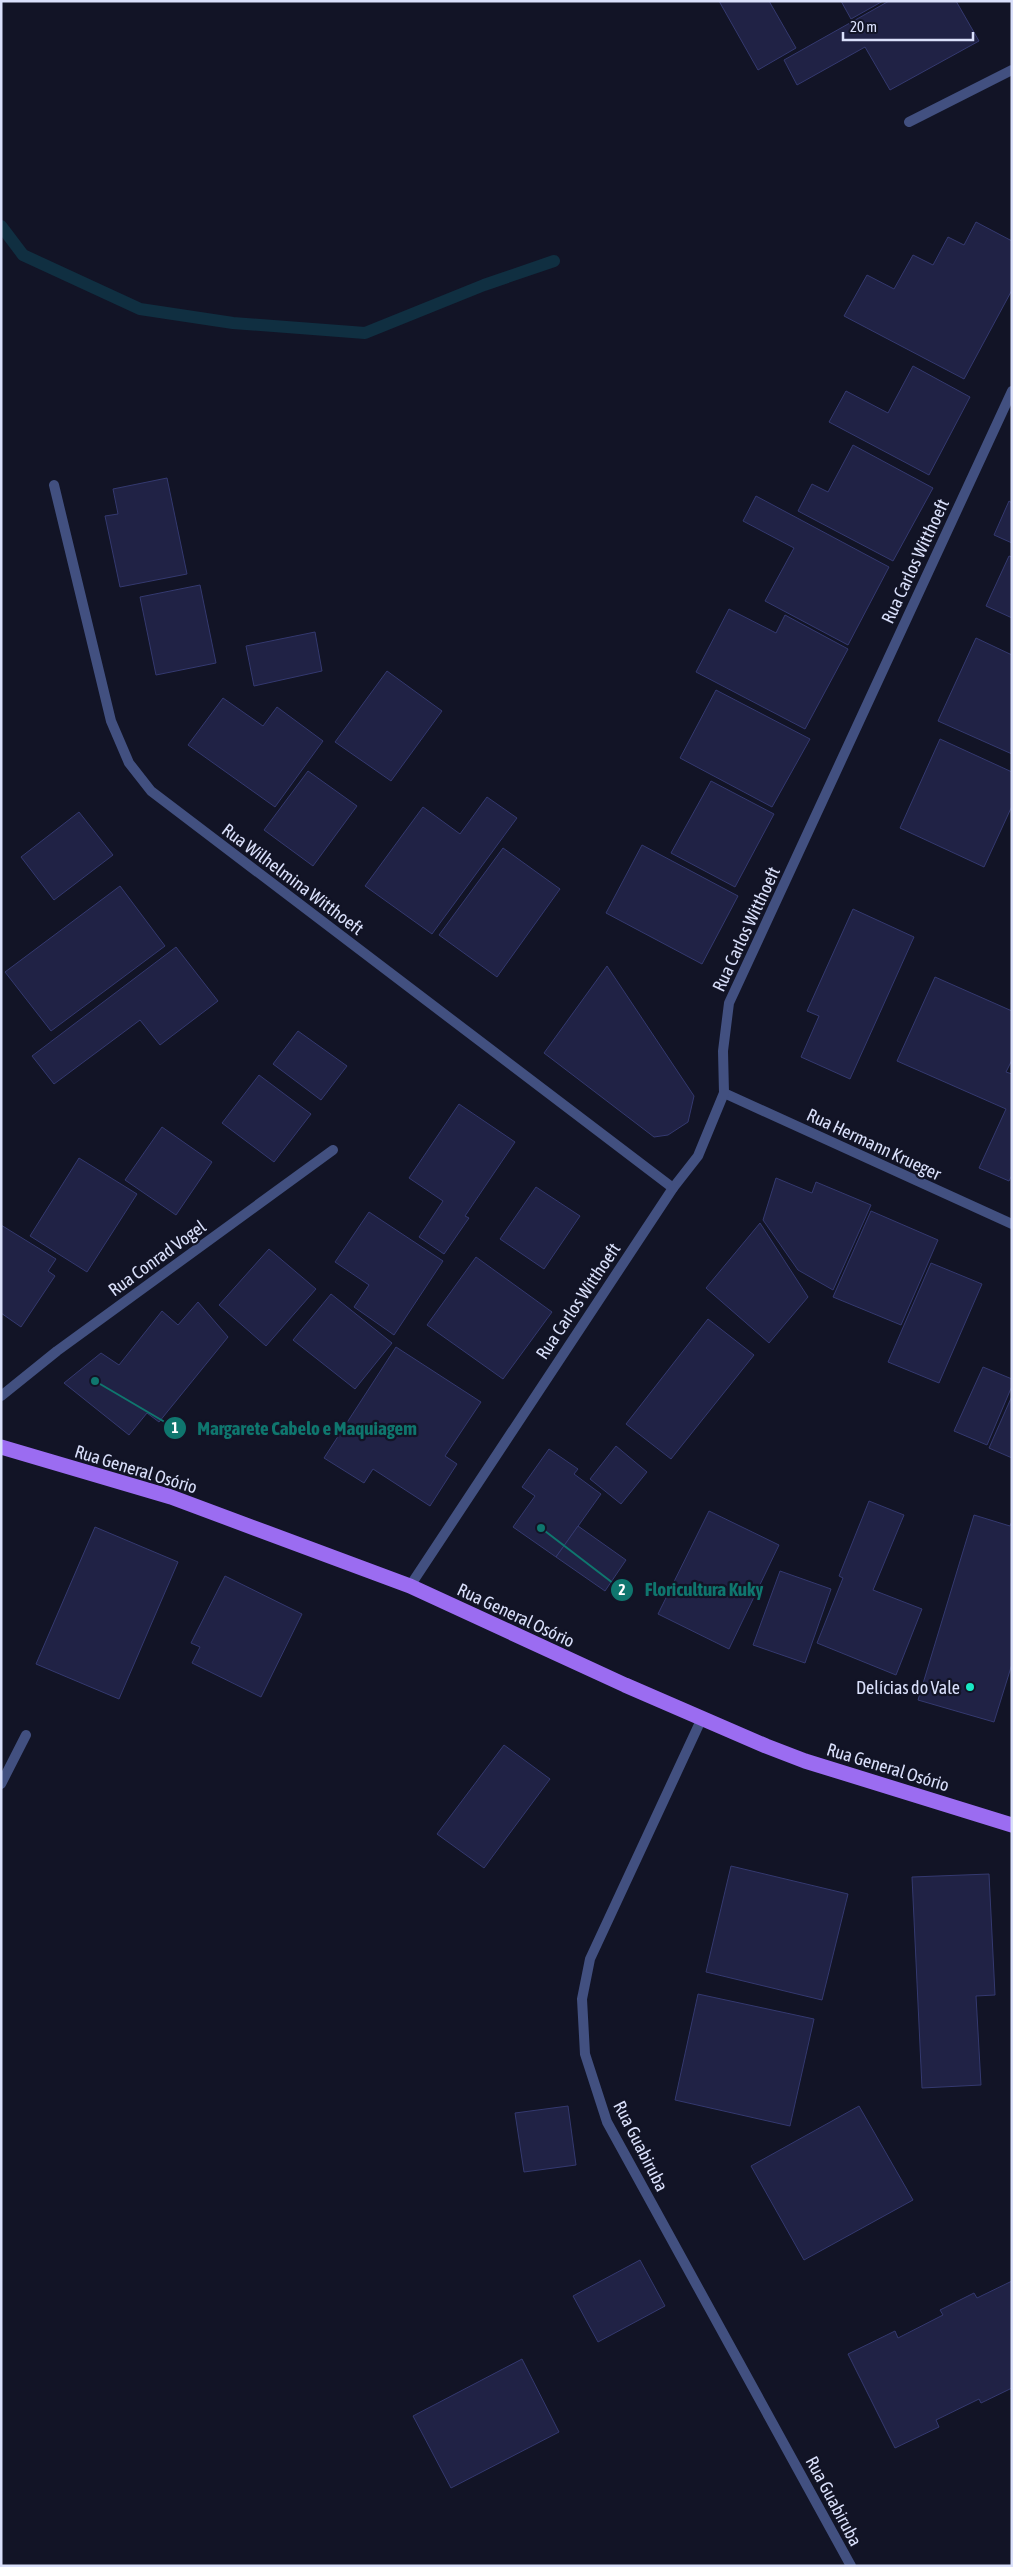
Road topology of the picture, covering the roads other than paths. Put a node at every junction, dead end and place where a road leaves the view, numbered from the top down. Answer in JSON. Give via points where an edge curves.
{"nodes":[{"id":1,"x":1012,"y":70,"type":"edge"},
{"id":2,"x":909,"y":122,"type":"dead end"},
{"id":3,"x":1012,"y":391,"type":"edge"},
{"id":4,"x":54,"y":486,"type":"dead end"},
{"id":5,"x":724,"y":1093,"type":"junction"},
{"id":6,"x":333,"y":1150,"type":"dead end"},
{"id":7,"x":673,"y":1188,"type":"junction"},
{"id":8,"x":1012,"y":1224,"type":"edge"},
{"id":9,"x":1,"y":1396,"type":"edge"},
{"id":10,"x":1,"y":1447,"type":"edge"},
{"id":11,"x":410,"y":1586,"type":"junction"},
{"id":12,"x":702,"y":1718,"type":"junction"},
{"id":13,"x":26,"y":1735,"type":"dead end"},
{"id":14,"x":1,"y":1784,"type":"edge"},
{"id":15,"x":1012,"y":1825,"type":"edge"},
{"id":16,"x":851,"y":2566,"type":"edge"}],
"edges":[{"from":1,"to":2,"type":"street"},
{"from":3,"to":5,"type":"street","name":"Rua Carlos Witthoeft","via":[[729,1003],[723,1051]]},
{"from":4,"to":7,"type":"street","name":"Rua Wilhelmina Witthoeft","via":[[111,721],[129,763],[151,791]]},
{"from":5,"to":7,"type":"street","name":"Rua Carlos Witthoeft","via":[[698,1156]]},
{"from":5,"to":8,"type":"street","name":"Rua Hermann Krueger"},
{"from":6,"to":9,"type":"street","name":"Rua Conrad Vogel","via":[[57,1351]]},
{"from":7,"to":11,"type":"street","name":"Rua Carlos Witthoeft"},
{"from":10,"to":11,"type":"main road","name":"Rua General Osório","via":[[171,1497]]},
{"from":11,"to":12,"type":"main road","name":"Rua General Osório"},
{"from":12,"to":15,"type":"main road","name":"Rua General Osório","via":[[804,1761]]},
{"from":12,"to":16,"type":"street","name":"Rua Guabiruba","via":[[590,1959],[582,1999],[585,2054],[606,2122]]},
{"from":13,"to":14,"type":"street"}]}
